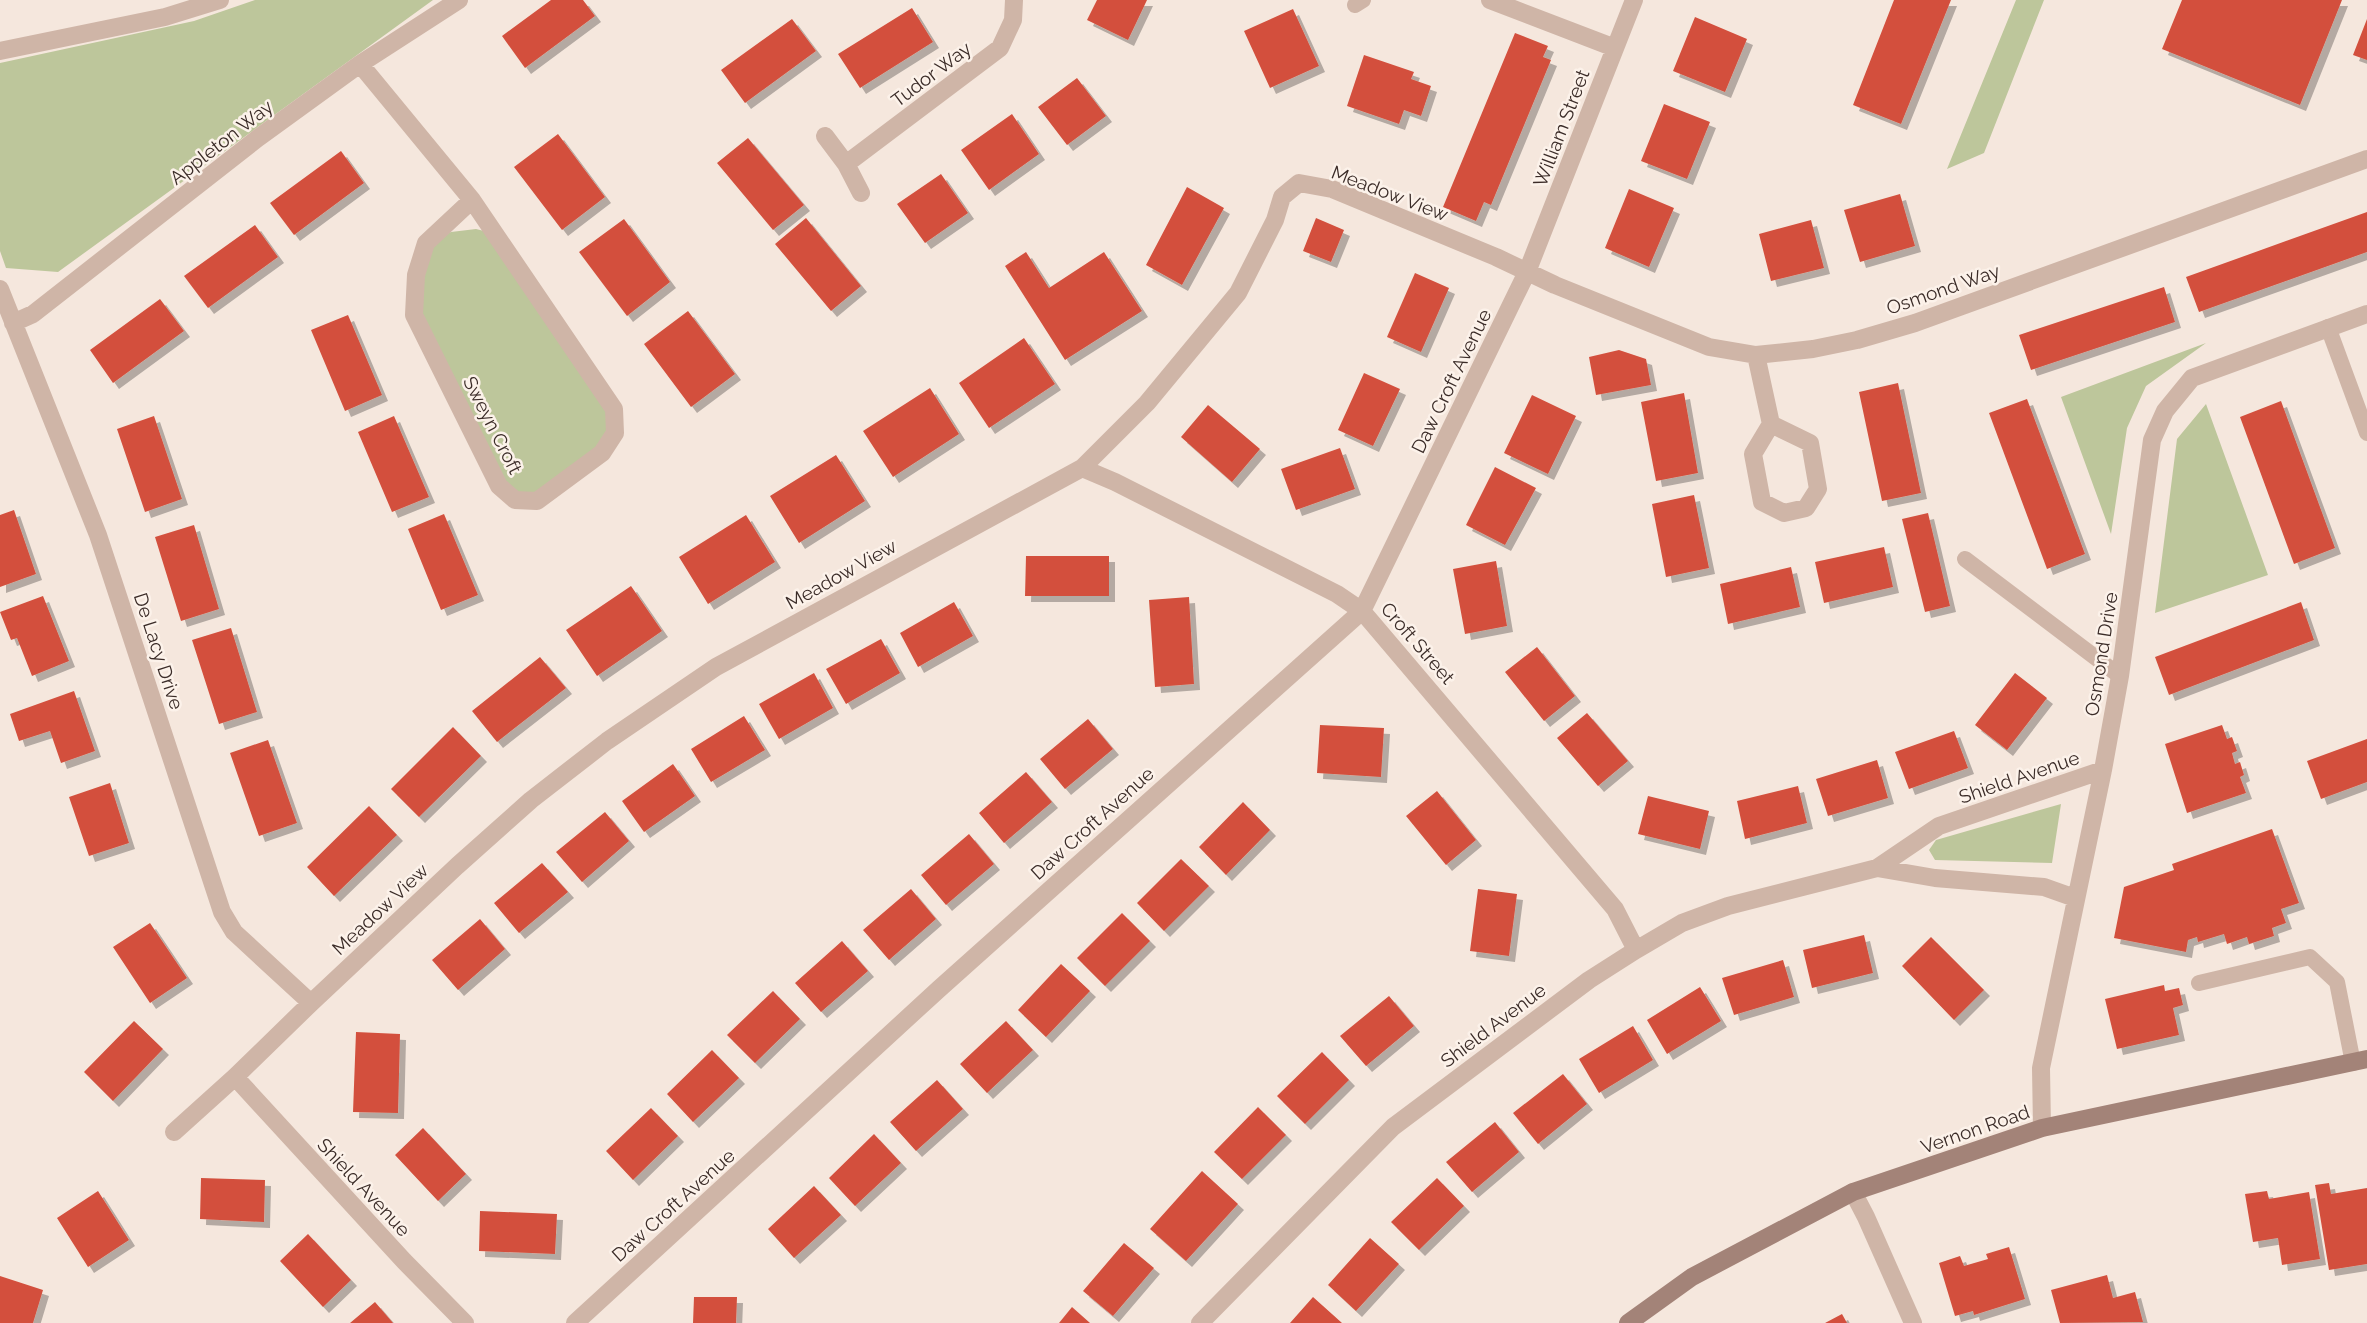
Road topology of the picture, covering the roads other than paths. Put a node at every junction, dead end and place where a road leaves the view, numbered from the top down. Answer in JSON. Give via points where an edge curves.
{"nodes":[{"id":1,"x":220,"y":0,"type":"edge"},
{"id":2,"x":458,"y":0,"type":"edge"},
{"id":3,"x":1014,"y":0,"type":"edge"},
{"id":4,"x":1490,"y":0,"type":"edge"},
{"id":5,"x":1634,"y":0,"type":"edge"},
{"id":6,"x":1615,"y":48,"type":"junction"},
{"id":7,"x":0,"y":51,"type":"edge"},
{"id":8,"x":360,"y":64,"type":"junction"},
{"id":9,"x":825,"y":136,"type":"dead end"},
{"id":10,"x":2367,"y":159,"type":"edge"},
{"id":11,"x":846,"y":164,"type":"junction"},
{"id":12,"x":861,"y":192,"type":"dead end"},
{"id":13,"x":472,"y":200,"type":"junction"},
{"id":14,"x":1527,"y":272,"type":"junction"},
{"id":15,"x":0,"y":289,"type":"edge"},
{"id":16,"x":2367,"y":314,"type":"edge"},
{"id":17,"x":13,"y":323,"type":"junction"},
{"id":18,"x":2328,"y":327,"type":"junction"},
{"id":19,"x":1756,"y":355,"type":"junction"},
{"id":20,"x":1771,"y":424,"type":"junction"},
{"id":21,"x":2367,"y":433,"type":"edge"},
{"id":22,"x":1082,"y":468,"type":"junction"},
{"id":23,"x":1965,"y":559,"type":"dead end"},
{"id":24,"x":1362,"y":611,"type":"junction"},
{"id":25,"x":2120,"y":676,"type":"junction"},
{"id":26,"x":2103,"y":770,"type":"junction"},
{"id":27,"x":1877,"y":868,"type":"junction"},
{"id":28,"x":2075,"y":898,"type":"junction"},
{"id":29,"x":1636,"y":950,"type":"junction"},
{"id":30,"x":2199,"y":983,"type":"dead end"},
{"id":31,"x":311,"y":1003,"type":"junction"},
{"id":32,"x":2360,"y":1061,"type":"edge"},
{"id":33,"x":235,"y":1077,"type":"junction"},
{"id":34,"x":2042,"y":1128,"type":"junction"},
{"id":35,"x":174,"y":1132,"type":"dead end"},
{"id":36,"x":1853,"y":1192,"type":"junction"},
{"id":37,"x":465,"y":1323,"type":"edge"},
{"id":38,"x":575,"y":1323,"type":"edge"},
{"id":39,"x":1200,"y":1323,"type":"edge"},
{"id":40,"x":1628,"y":1323,"type":"edge"},
{"id":41,"x":1913,"y":1323,"type":"edge"}],
"edges":[{"from":1,"to":7,"type":"street","via":[[165,17]]},
{"from":2,"to":8,"type":"street","name":"Appleton Way"},
{"from":3,"to":11,"type":"street","name":"Tudor Way","via":[[1013,20],[1000,48]]},
{"from":4,"to":6,"type":"street"},
{"from":5,"to":6,"type":"street","name":"William Street"},
{"from":6,"to":14,"type":"street","name":"William Street"},
{"from":8,"to":13,"type":"street","name":"Sweyn Croft"},
{"from":8,"to":17,"type":"street","name":"Appleton Way","via":[[33,314]]},
{"from":9,"to":11,"type":"street"},
{"from":10,"to":19,"type":"street","name":"Osmond Way","via":[[1914,323],[1813,349]]},
{"from":11,"to":12,"type":"street"},
{"from":13,"to":13,"type":"street","name":"Sweyn Croft","via":[[614,409],[615,433],[602,453],[537,501],[515,500],[499,486],[414,315],[416,275],[426,243]]},
{"from":14,"to":19,"type":"street","name":"Osmond Way","via":[[1709,347]]},
{"from":14,"to":22,"type":"street","name":"Meadow View","via":[[1332,189],[1299,183],[1282,197],[1238,293],[1147,403]]},
{"from":14,"to":24,"type":"street","name":"Daw Croft Avenue"},
{"from":15,"to":17,"type":"street","name":"De Lacy Drive"},
{"from":16,"to":18,"type":"street","name":"Osmond Drive"},
{"from":17,"to":31,"type":"street","name":"De Lacy Drive","via":[[98,535],[222,912],[234,932]]},
{"from":18,"to":21,"type":"lane"},
{"from":18,"to":25,"type":"street","name":"Osmond Drive","via":[[2192,378],[2165,411],[2152,440]]},
{"from":19,"to":20,"type":"street"},
{"from":20,"to":20,"type":"street","via":[[1810,443],[1818,489],[1806,508],[1784,513],[1762,502],[1753,454]]},
{"from":22,"to":24,"type":"street","name":"Croft Street"},
{"from":22,"to":31,"type":"street","name":"Meadow View","via":[[716,667],[607,741],[531,800]]},
{"from":23,"to":25,"type":"lane"},
{"from":24,"to":29,"type":"street","name":"Croft Street","via":[[1615,909]]},
{"from":24,"to":38,"type":"street","name":"Daw Croft Avenue"},
{"from":25,"to":26,"type":"street","name":"Osmond Drive"},
{"from":26,"to":27,"type":"street","name":"Shield Avenue","via":[[1939,826]]},
{"from":26,"to":28,"type":"street","name":"Osmond Drive"},
{"from":27,"to":28,"type":"street","name":"Shield Avenue","via":[[2044,887]]},
{"from":27,"to":29,"type":"street","name":"Shield Avenue","via":[[1728,906],[1682,923]]},
{"from":28,"to":34,"type":"street","name":"Osmond Drive","via":[[2041,1068]]},
{"from":29,"to":39,"type":"street","name":"Shield Avenue","via":[[1589,979],[1393,1127]]},
{"from":30,"to":32,"type":"lane","via":[[2310,957],[2337,982]]},
{"from":31,"to":33,"type":"street","name":"Meadow View"},
{"from":32,"to":34,"type":"street","name":"Vernon Road"},
{"from":33,"to":35,"type":"street","name":"Meadow View"},
{"from":33,"to":37,"type":"street","name":"Shield Avenue"},
{"from":34,"to":36,"type":"street","name":"Vernon Road"},
{"from":36,"to":40,"type":"street","name":"Vernon Road","via":[[1692,1277]]},
{"from":36,"to":41,"type":"street"}]}
